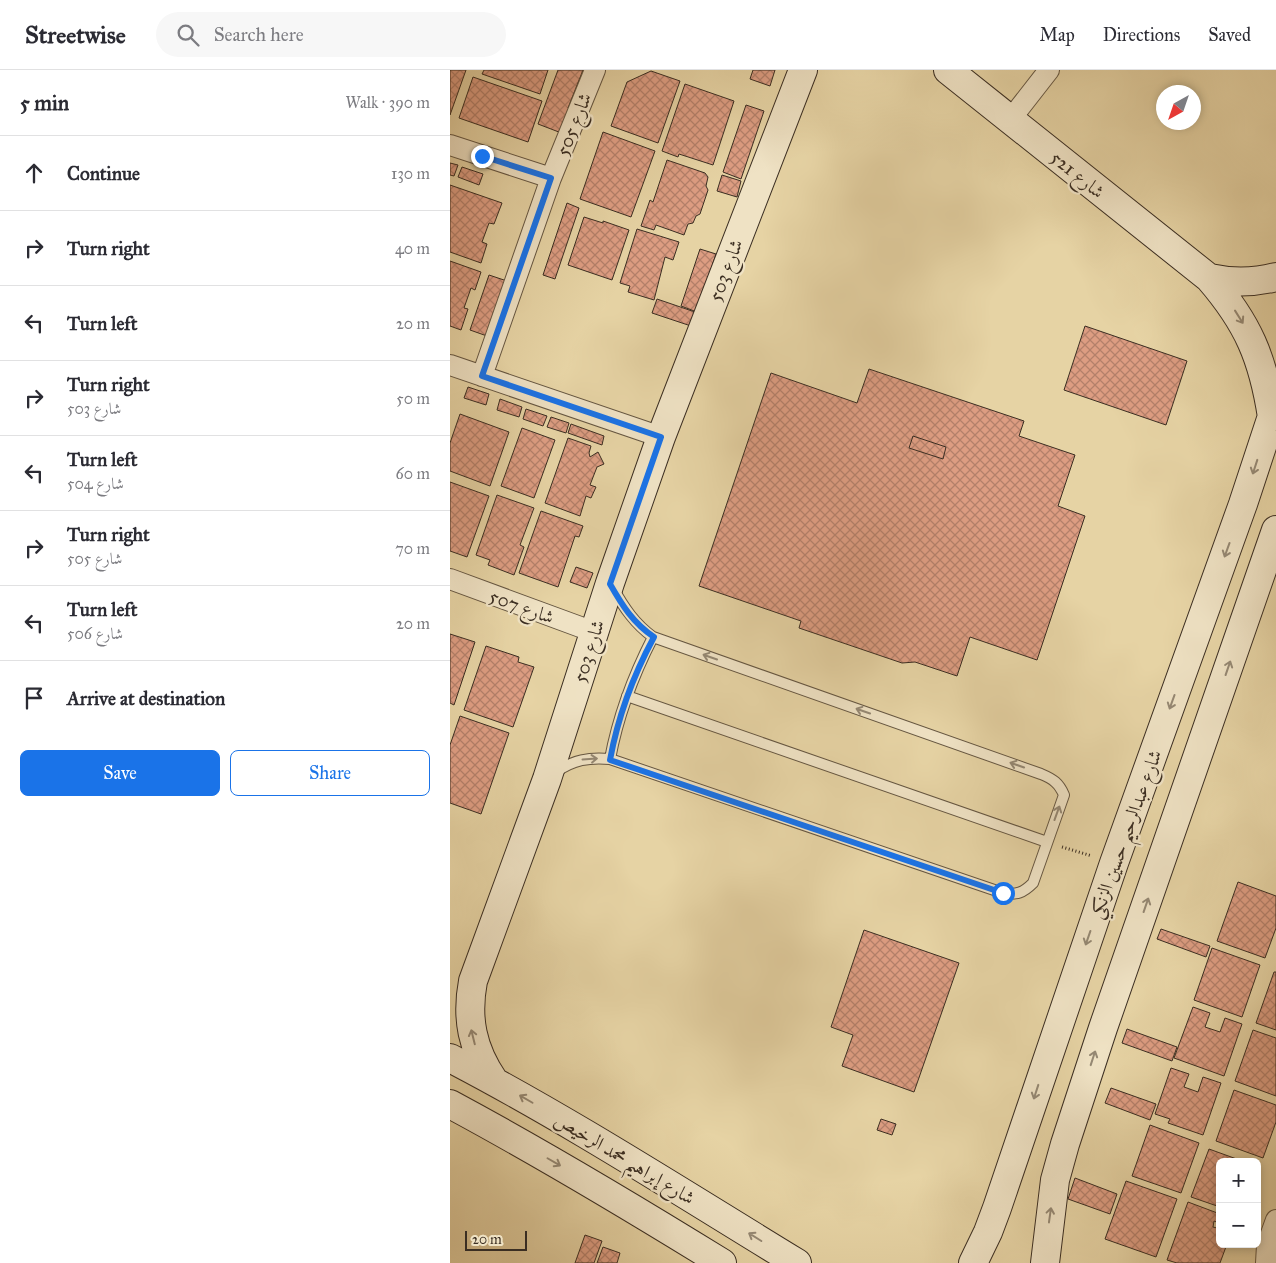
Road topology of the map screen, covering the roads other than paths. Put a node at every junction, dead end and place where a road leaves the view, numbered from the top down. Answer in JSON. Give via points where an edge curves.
{"nodes":[{"id":1,"x":596,"y":70,"type":"edge"},
{"id":2,"x":803,"y":70,"type":"edge"},
{"id":3,"x":948,"y":70,"type":"edge"},
{"id":4,"x":1049,"y":70,"type":"edge"},
{"id":5,"x":1010,"y":120,"type":"junction"},
{"id":6,"x":450,"y":145,"type":"edge"},
{"id":7,"x":551,"y":178,"type":"junction"},
{"id":8,"x":1276,"y":277,"type":"edge"},
{"id":9,"x":1209,"y":278,"type":"junction"},
{"id":10,"x":450,"y":365,"type":"edge"},
{"id":11,"x":482,"y":376,"type":"junction"},
{"id":12,"x":1274,"y":410,"type":"edge"},
{"id":13,"x":661,"y":437,"type":"junction"},
{"id":14,"x":1276,"y":530,"type":"edge"},
{"id":15,"x":450,"y":580,"type":"edge"},
{"id":16,"x":610,"y":584,"type":"junction"},
{"id":17,"x":594,"y":632,"type":"junction"},
{"id":18,"x":654,"y":637,"type":"junction"},
{"id":19,"x":627,"y":696,"type":"junction"},
{"id":20,"x":610,"y":760,"type":"junction"},
{"id":21,"x":547,"y":779,"type":"junction"},
{"id":22,"x":1047,"y":842,"type":"junction"},
{"id":23,"x":473,"y":981,"type":"junction"},
{"id":24,"x":450,"y":1004,"type":"edge"},
{"id":25,"x":1062,"y":1014,"type":"junction"},
{"id":26,"x":1103,"y":1028,"type":"junction"},
{"id":27,"x":450,"y":1058,"type":"edge"},
{"id":28,"x":494,"y":1080,"type":"junction"},
{"id":29,"x":450,"y":1104,"type":"edge"},
{"id":30,"x":1276,"y":1220,"type":"edge"},
{"id":31,"x":722,"y":1263,"type":"edge"},
{"id":32,"x":797,"y":1263,"type":"edge"},
{"id":33,"x":973,"y":1263,"type":"edge"},
{"id":34,"x":1045,"y":1263,"type":"edge"},
{"id":35,"x":1266,"y":1263,"type":"edge"}],
"edges":[{"from":1,"to":7,"type":"street","name":"شارع 505"},
{"from":2,"to":13,"type":"street","name":"شارع 503"},
{"from":3,"to":5,"type":"street","name":"شارع 521"},
{"from":4,"to":5,"type":"street"},
{"from":5,"to":9,"type":"street","name":"شارع 521"},
{"from":6,"to":7,"type":"street"},
{"from":7,"to":11,"type":"street","name":"شارع 505"},
{"from":8,"to":9,"type":"street","name":"شارع 521","via":[[1243,283]]},
{"from":9,"to":12,"type":"street","name":"شارع 521","one_way":true,"via":[[1248,332]]},
{"from":10,"to":11,"type":"street"},
{"from":11,"to":13,"type":"street"},
{"from":12,"to":25,"type":"street","name":"شارع عبدالرحيم حسين الزنكي","one_way":true},
{"from":13,"to":16,"type":"street","name":"شارع 503"},
{"from":26,"to":14,"type":"street","one_way":true},
{"from":15,"to":17,"type":"street","name":"شارع 507"},
{"from":16,"to":17,"type":"street","name":"شارع 503"},
{"from":16,"to":18,"type":"lane","via":[[626,611]]},
{"from":17,"to":21,"type":"street","name":"شارع 503"},
{"from":18,"to":19,"type":"lane"},
{"from":22,"to":18,"type":"lane","one_way":true,"via":[[1064,795],[1053,779]]},
{"from":19,"to":20,"type":"lane"},
{"from":19,"to":22,"type":"lane"},
{"from":21,"to":20,"type":"lane","one_way":true,"via":[[567,764],[582,759]]},
{"from":20,"to":22,"type":"lane","via":[[1003,893],[1016,895],[1033,883]]},
{"from":21,"to":23,"type":"street","name":"شارع 503"},
{"from":23,"to":24,"type":"street","name":"شارع 503"},
{"from":28,"to":23,"type":"street","name":"شارع 503","one_way":true,"via":[[479,1056],[471,1030],[469,1013]]},
{"from":25,"to":26,"type":"street"},
{"from":25,"to":33,"type":"street","name":"شارع عبدالرحيم حسين الزنكي","one_way":true,"via":[[997,1208]]},
{"from":34,"to":26,"type":"street","one_way":true,"via":[[1055,1180]]},
{"from":27,"to":28,"type":"street","name":"شارع إبراهيم محمد الرخيص"},
{"from":32,"to":28,"type":"street","name":"شارع إبراهيم محمد الرخيص","one_way":true},
{"from":29,"to":31,"type":"street","name":"شارع إبراهيم محمد الرخيص","one_way":true},
{"from":30,"to":35,"type":"street","via":[[1267,1245]]}]}
